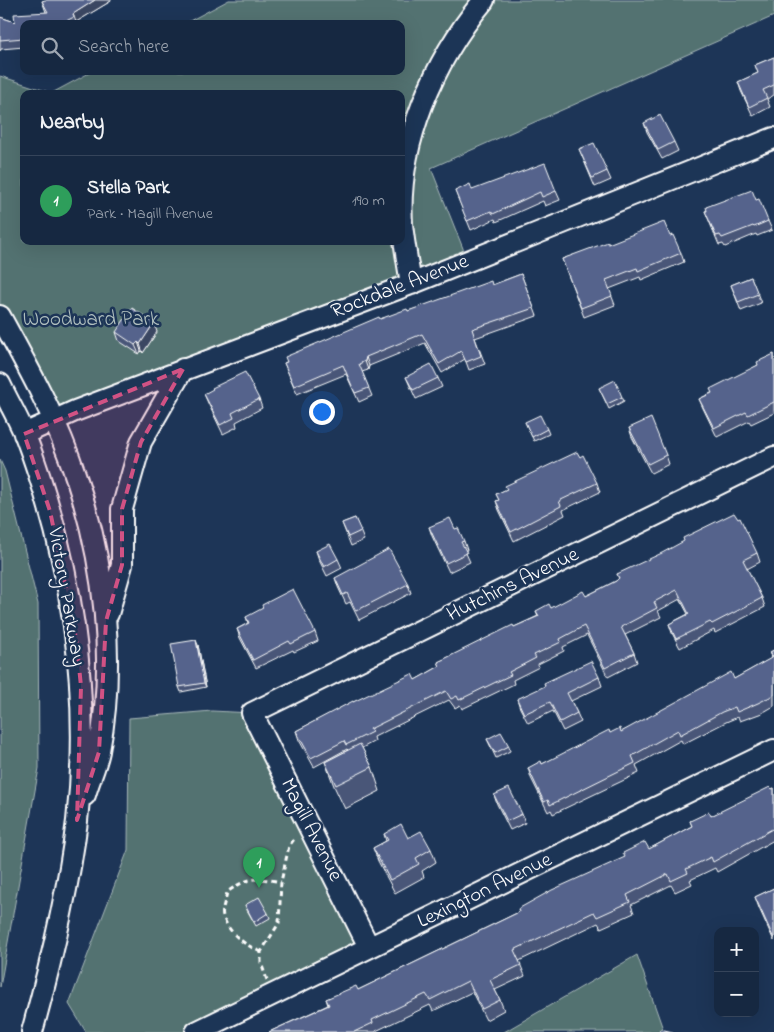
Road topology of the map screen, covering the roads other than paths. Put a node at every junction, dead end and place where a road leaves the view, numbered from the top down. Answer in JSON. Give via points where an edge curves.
{"nodes":[{"id":1,"x":484,"y":0,"type":"edge"},
{"id":2,"x":774,"y":138,"type":"edge"},
{"id":3,"x":405,"y":177,"type":"edge"},
{"id":4,"x":405,"y":243,"type":"edge"},
{"id":5,"x":411,"y":284,"type":"junction"},
{"id":6,"x":0,"y":316,"type":"edge"},
{"id":7,"x":183,"y":369,"type":"junction"},
{"id":8,"x":0,"y":384,"type":"edge"},
{"id":9,"x":54,"y":420,"type":"junction"},
{"id":10,"x":24,"y":434,"type":"junction"},
{"id":11,"x":774,"y":457,"type":"edge"},
{"id":12,"x":106,"y":620,"type":"junction"},
{"id":13,"x":252,"y":712,"type":"joint"},
{"id":14,"x":774,"y":750,"type":"edge"},
{"id":15,"x":77,"y":820,"type":"junction"},
{"id":16,"x":370,"y":947,"type":"junction"},
{"id":17,"x":32,"y":1032,"type":"edge"},
{"id":18,"x":196,"y":1032,"type":"edge"}],
"edges":[{"from":1,"to":3,"type":"street","via":[[451,46],[433,81],[420,111]]},
{"from":2,"to":5,"type":"street","name":"Rockdale Avenue"},
{"from":4,"to":5,"type":"street"},
{"from":5,"to":7,"type":"street","name":"Rockdale Avenue"},
{"from":6,"to":9,"type":"street","name":"Victory Parkway"},
{"from":7,"to":9,"type":"street","name":"Rockdale Avenue"},
{"from":7,"to":12,"type":"street","via":[[141,442],[122,509],[122,565]]},
{"from":8,"to":10,"type":"street","name":"Victory Parkway"},
{"from":9,"to":10,"type":"street","name":"Rockdale Avenue"},
{"from":9,"to":12,"type":"street","name":"Victory Parkway","via":[[91,527]]},
{"from":10,"to":15,"type":"street","name":"Victory Parkway","via":[[50,511],[76,638],[81,686]]},
{"from":11,"to":13,"type":"street","name":"Hutchins Avenue"},
{"from":12,"to":15,"type":"street","name":"Victory Parkway","via":[[105,690],[98,752]]},
{"from":13,"to":16,"type":"street","name":"Magill Avenue"},
{"from":14,"to":16,"type":"street","name":"Lexington Avenue"},
{"from":15,"to":17,"type":"street","name":"Victory Parkway","via":[[64,898]]},
{"from":16,"to":18,"type":"street","name":"Lexington Avenue"}]}
